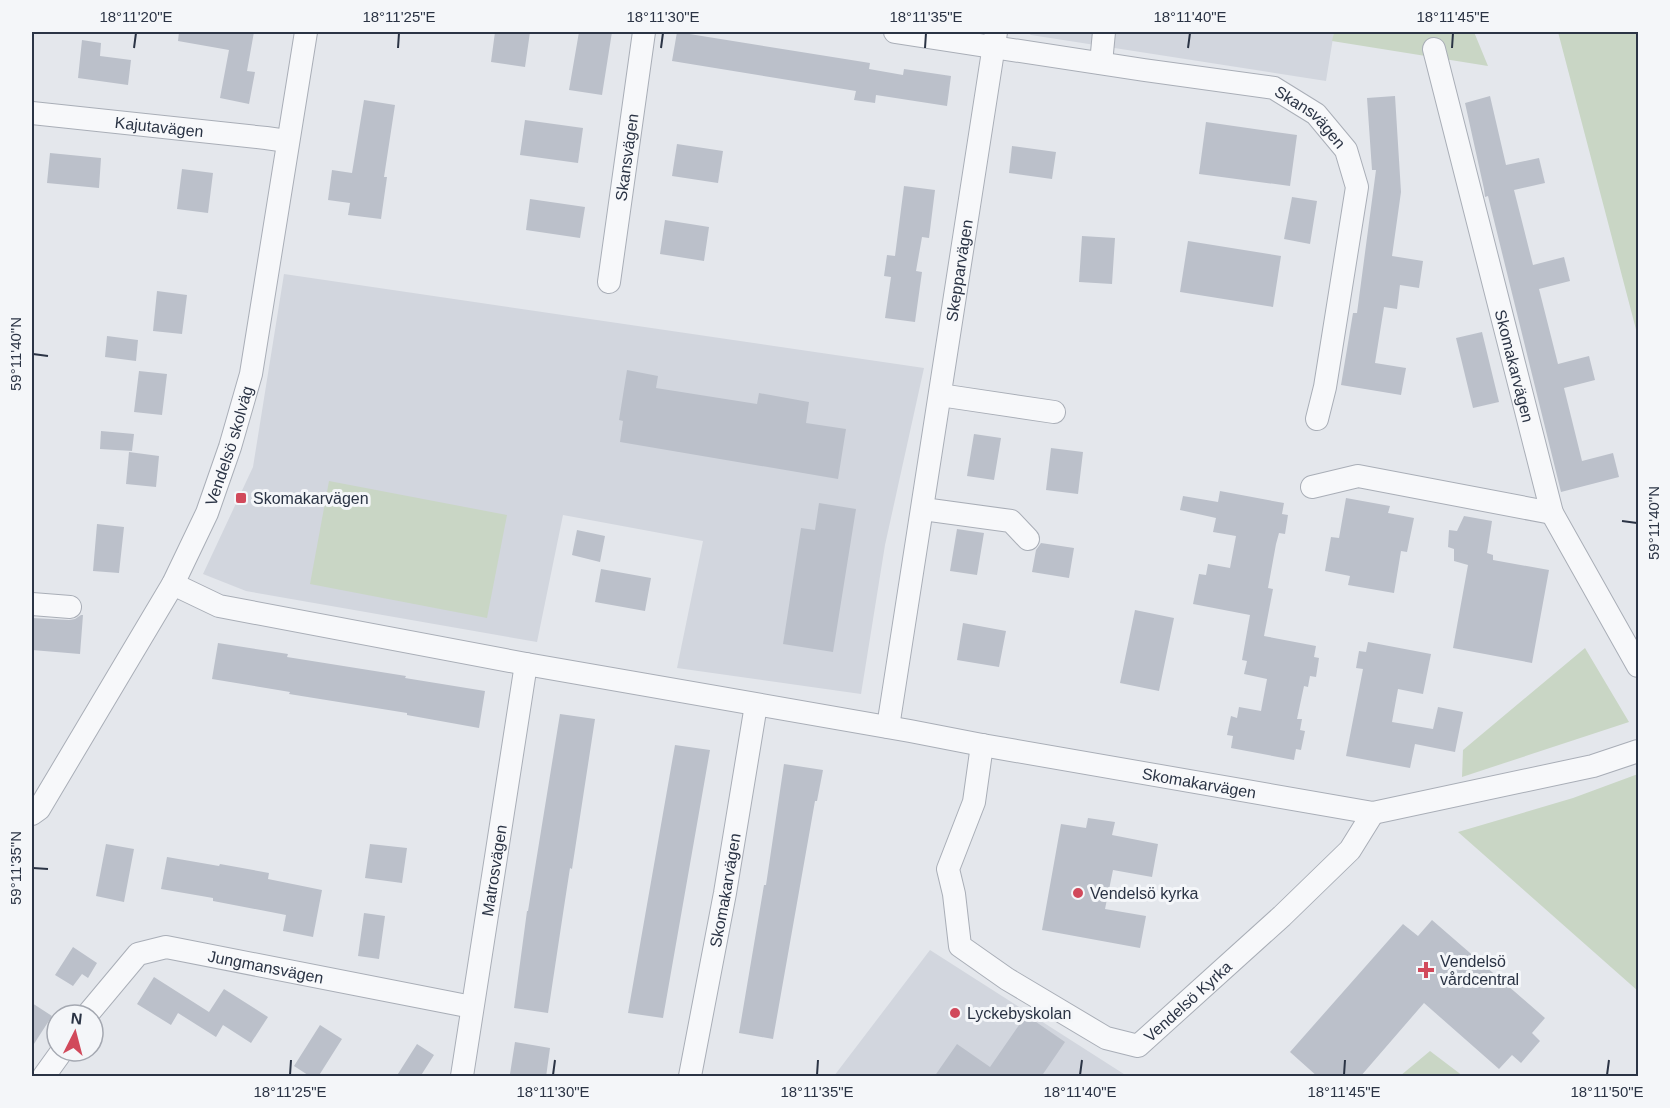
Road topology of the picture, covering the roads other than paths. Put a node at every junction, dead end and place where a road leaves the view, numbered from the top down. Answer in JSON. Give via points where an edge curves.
{"nodes":[{"id":1,"x":306,"y":32,"type":"edge"},
{"id":2,"x":644,"y":32,"type":"edge"},
{"id":3,"x":895,"y":32,"type":"edge"},
{"id":4,"x":1104,"y":32,"type":"edge"},
{"id":5,"x":995,"y":39,"type":"edge"},
{"id":6,"x":1434,"y":49,"type":"dead end"},
{"id":7,"x":1101,"y":63,"type":"junction"},
{"id":8,"x":32,"y":113,"type":"edge"},
{"id":9,"x":277,"y":140,"type":"junction"},
{"id":10,"x":609,"y":282,"type":"dead end"},
{"id":11,"x":940,"y":395,"type":"junction"},
{"id":12,"x":1054,"y":412,"type":"dead end"},
{"id":13,"x":1317,"y":418,"type":"dead end"},
{"id":14,"x":1312,"y":487,"type":"dead end"},
{"id":15,"x":922,"y":509,"type":"junction"},
{"id":16,"x":1552,"y":513,"type":"junction"},
{"id":17,"x":1028,"y":539,"type":"dead end"},
{"id":18,"x":173,"y":584,"type":"junction"},
{"id":19,"x":32,"y":604,"type":"edge"},
{"id":20,"x":70,"y":607,"type":"dead end"},
{"id":21,"x":526,"y":664,"type":"junction"},
{"id":22,"x":1638,"y":666,"type":"edge"},
{"id":23,"x":756,"y":705,"type":"junction"},
{"id":24,"x":888,"y":727,"type":"junction"},
{"id":25,"x":982,"y":745,"type":"junction"},
{"id":26,"x":1638,"y":751,"type":"edge"},
{"id":27,"x":1373,"y":813,"type":"junction"},
{"id":28,"x":32,"y":814,"type":"edge"},
{"id":29,"x":97,"y":1003,"type":"edge"},
{"id":30,"x":472,"y":1006,"type":"junction"},
{"id":31,"x":54,"y":1063,"type":"edge"},
{"id":32,"x":44,"y":1077,"type":"edge"},
{"id":33,"x":462,"y":1077,"type":"edge"},
{"id":34,"x":690,"y":1077,"type":"edge"}],
"edges":[{"from":1,"to":9,"type":"street","name":"Vendelsö skolväg"},
{"from":2,"to":10,"type":"street","name":"Skansvägen"},
{"from":3,"to":5,"type":"street","name":"Skansvägen"},
{"from":4,"to":7,"type":"street"},
{"from":5,"to":7,"type":"street","name":"Skansvägen"},
{"from":5,"to":11,"type":"street","name":"Skepparvägen"},
{"from":6,"to":16,"type":"street","name":"Skomakarvägen"},
{"from":7,"to":13,"type":"street","name":"Skansvägen","via":[[1274,88],[1316,114],[1346,150],[1357,187]]},
{"from":8,"to":9,"type":"street","name":"Kajutavägen"},
{"from":9,"to":18,"type":"street","name":"Vendelsö skolväg","via":[[251,374],[207,513]]},
{"from":11,"to":12,"type":"street"},
{"from":11,"to":15,"type":"street","name":"Skepparvägen"},
{"from":14,"to":16,"type":"street","via":[[1358,476]]},
{"from":15,"to":17,"type":"street","via":[[1011,521]]},
{"from":15,"to":24,"type":"street","name":"Skepparvägen"},
{"from":16,"to":22,"type":"street","name":"Skomakarvägen"},
{"from":18,"to":21,"type":"street","name":"Skomakarvägen","via":[[219,606]]},
{"from":18,"to":28,"type":"street","name":"Vendelsö skolväg","via":[[39,809]]},
{"from":19,"to":20,"type":"street"},
{"from":21,"to":23,"type":"street","name":"Skomakarvägen"},
{"from":21,"to":30,"type":"street","name":"Matrosvägen"},
{"from":23,"to":24,"type":"street","name":"Skomakarvägen"},
{"from":23,"to":34,"type":"street","name":"Skomakarvägen"},
{"from":24,"to":25,"type":"street","name":"Skomakarvägen"},
{"from":25,"to":27,"type":"street","name":"Skomakarvägen"},
{"from":25,"to":27,"type":"street","name":"Vendelsö Kyrka","via":[[974,802],[948,869],[960,946],[1106,1038],[1138,1046],[1291,908],[1350,849]]},
{"from":26,"to":27,"type":"street","name":"Skomakarvägen","via":[[1593,766]]},
{"from":29,"to":30,"type":"street","name":"Jungmansvägen","via":[[138,954],[166,947]]},
{"from":30,"to":33,"type":"street","name":"Matrosvägen"},
{"from":31,"to":32,"type":"street"}]}
